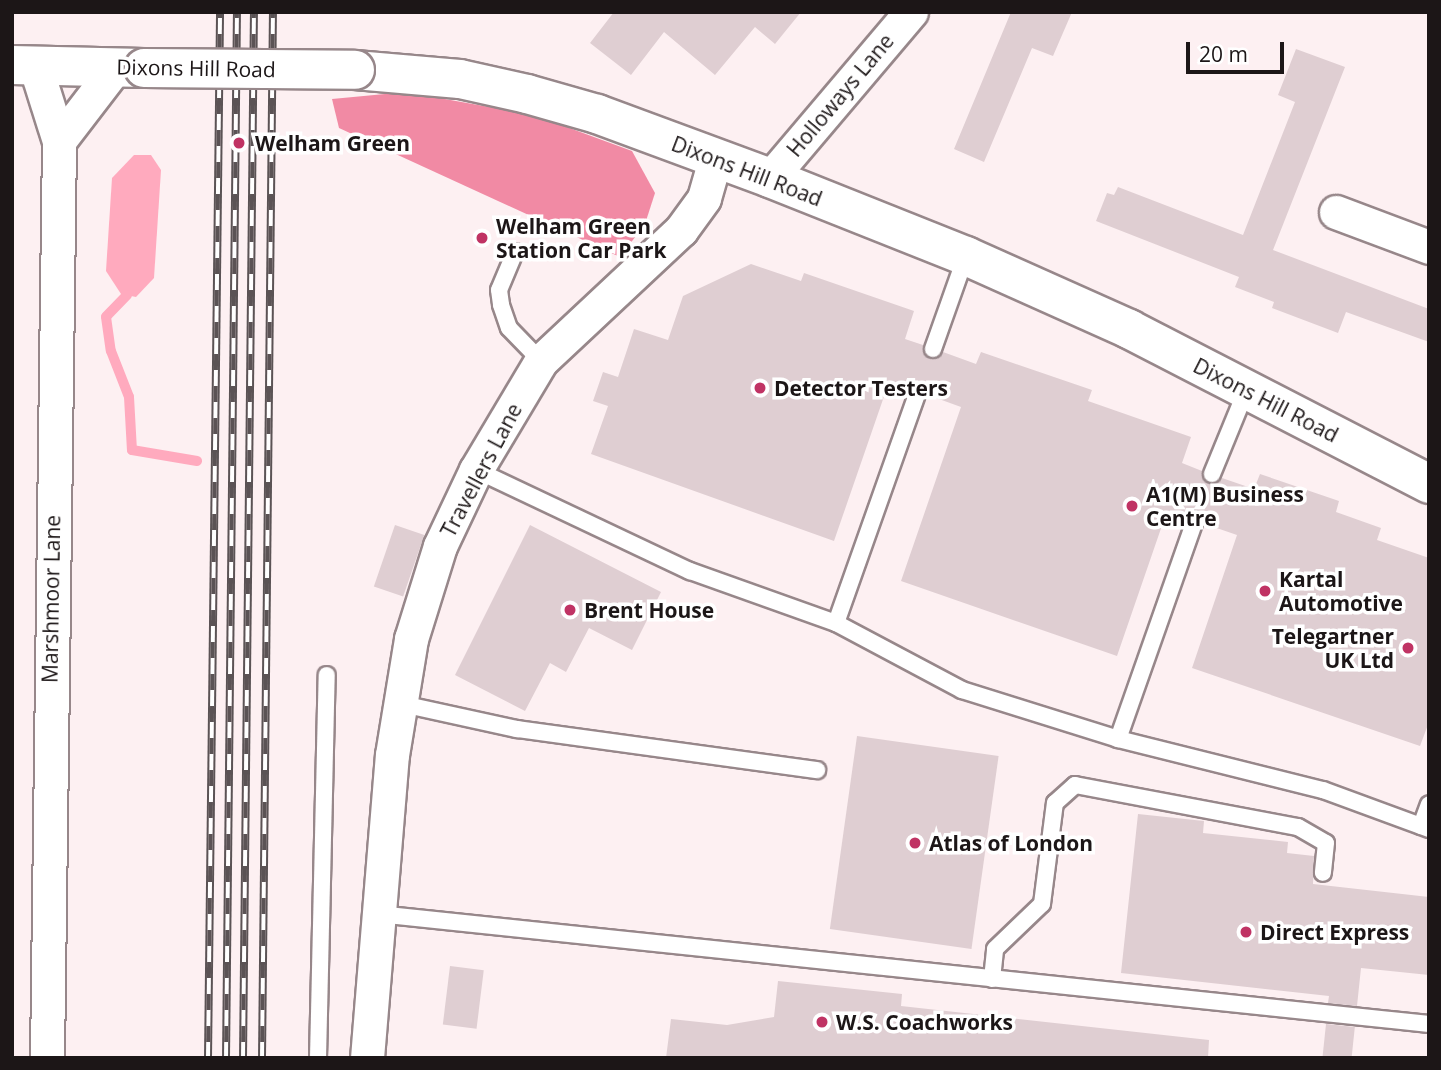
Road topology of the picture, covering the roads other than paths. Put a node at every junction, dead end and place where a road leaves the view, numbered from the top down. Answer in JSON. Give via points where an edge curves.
{"nodes":[{"id":1,"x":911,"y":12,"type":"edge"},
{"id":2,"x":24,"y":65,"type":"edge"},
{"id":3,"x":129,"y":68,"type":"junction"},
{"id":4,"x":59,"y":141,"type":"junction"},
{"id":5,"x":715,"y":160,"type":"junction"},
{"id":6,"x":770,"y":178,"type":"junction"},
{"id":7,"x":1336,"y":212,"type":"dead end"},
{"id":8,"x":1429,"y":247,"type":"edge"},
{"id":9,"x":515,"y":253,"type":"dead end"},
{"id":10,"x":966,"y":256,"type":"junction"},
{"id":11,"x":933,"y":349,"type":"dead end"},
{"id":12,"x":541,"y":361,"type":"junction"},
{"id":13,"x":1246,"y":391,"type":"junction"},
{"id":14,"x":918,"y":392,"type":"dead end"},
{"id":15,"x":475,"y":470,"type":"junction"},
{"id":16,"x":1212,"y":474,"type":"dead end"},
{"id":17,"x":1429,"y":484,"type":"edge"},
{"id":18,"x":1195,"y":520,"type":"dead end"},
{"id":19,"x":836,"y":623,"type":"junction"},
{"id":20,"x":327,"y":675,"type":"dead end"},
{"id":21,"x":401,"y":704,"type":"junction"},
{"id":22,"x":1118,"y":739,"type":"junction"},
{"id":23,"x":817,"y":770,"type":"dead end"},
{"id":24,"x":1429,"y":804,"type":"edge"},
{"id":25,"x":1425,"y":827,"type":"edge"},
{"id":26,"x":1322,"y":873,"type":"dead end"},
{"id":27,"x":378,"y":914,"type":"junction"},
{"id":28,"x":992,"y":979,"type":"junction"},
{"id":29,"x":1429,"y":1024,"type":"edge"},
{"id":30,"x":47,"y":1058,"type":"edge"},
{"id":31,"x":318,"y":1058,"type":"edge"},
{"id":32,"x":367,"y":1058,"type":"edge"}],
"edges":[{"from":1,"to":6,"type":"street","name":"Holloways Lane"},
{"from":2,"to":3,"type":"street","name":"Dixons Hill Road"},
{"from":2,"to":4,"type":"street","name":"Marshmoor Lane"},
{"from":3,"to":4,"type":"street"},
{"from":3,"to":5,"type":"street","name":"Dixons Hill Road","bridge":true,"via":[[355,70],[460,79],[597,114]]},
{"from":4,"to":30,"type":"street","name":"Marshmoor Lane"},
{"from":5,"to":6,"type":"street","name":"Dixons Hill Road"},
{"from":5,"to":12,"type":"street","name":"Travellers Lane","via":[[704,198],[681,230]]},
{"from":6,"to":10,"type":"street","name":"Dixons Hill Road"},
{"from":7,"to":8,"type":"street"},
{"from":9,"to":12,"type":"lane","via":[[499,290],[503,332]]},
{"from":10,"to":11,"type":"lane"},
{"from":10,"to":13,"type":"street","name":"Dixons Hill Road","via":[[1129,329]]},
{"from":12,"to":15,"type":"street","name":"Travellers Lane"},
{"from":13,"to":16,"type":"lane"},
{"from":13,"to":17,"type":"street","name":"Dixons Hill Road"},
{"from":14,"to":19,"type":"lane"},
{"from":15,"to":19,"type":"lane","via":[[690,571]]},
{"from":15,"to":21,"type":"street","name":"Travellers Lane","via":[[440,546],[411,639]]},
{"from":18,"to":22,"type":"lane"},
{"from":19,"to":22,"type":"lane","via":[[962,690]]},
{"from":20,"to":31,"type":"lane"},
{"from":21,"to":23,"type":"lane","via":[[517,729]]},
{"from":21,"to":27,"type":"street","name":"Travellers Lane"},
{"from":22,"to":25,"type":"lane","via":[[1322,790]]},
{"from":24,"to":25,"type":"lane"},
{"from":26,"to":28,"type":"lane","via":[[1326,843],[1298,827],[1075,785],[1055,803],[1042,904],[995,949]]},
{"from":27,"to":28,"type":"lane"},
{"from":27,"to":32,"type":"street","name":"Travellers Lane"},
{"from":28,"to":29,"type":"lane"}]}
